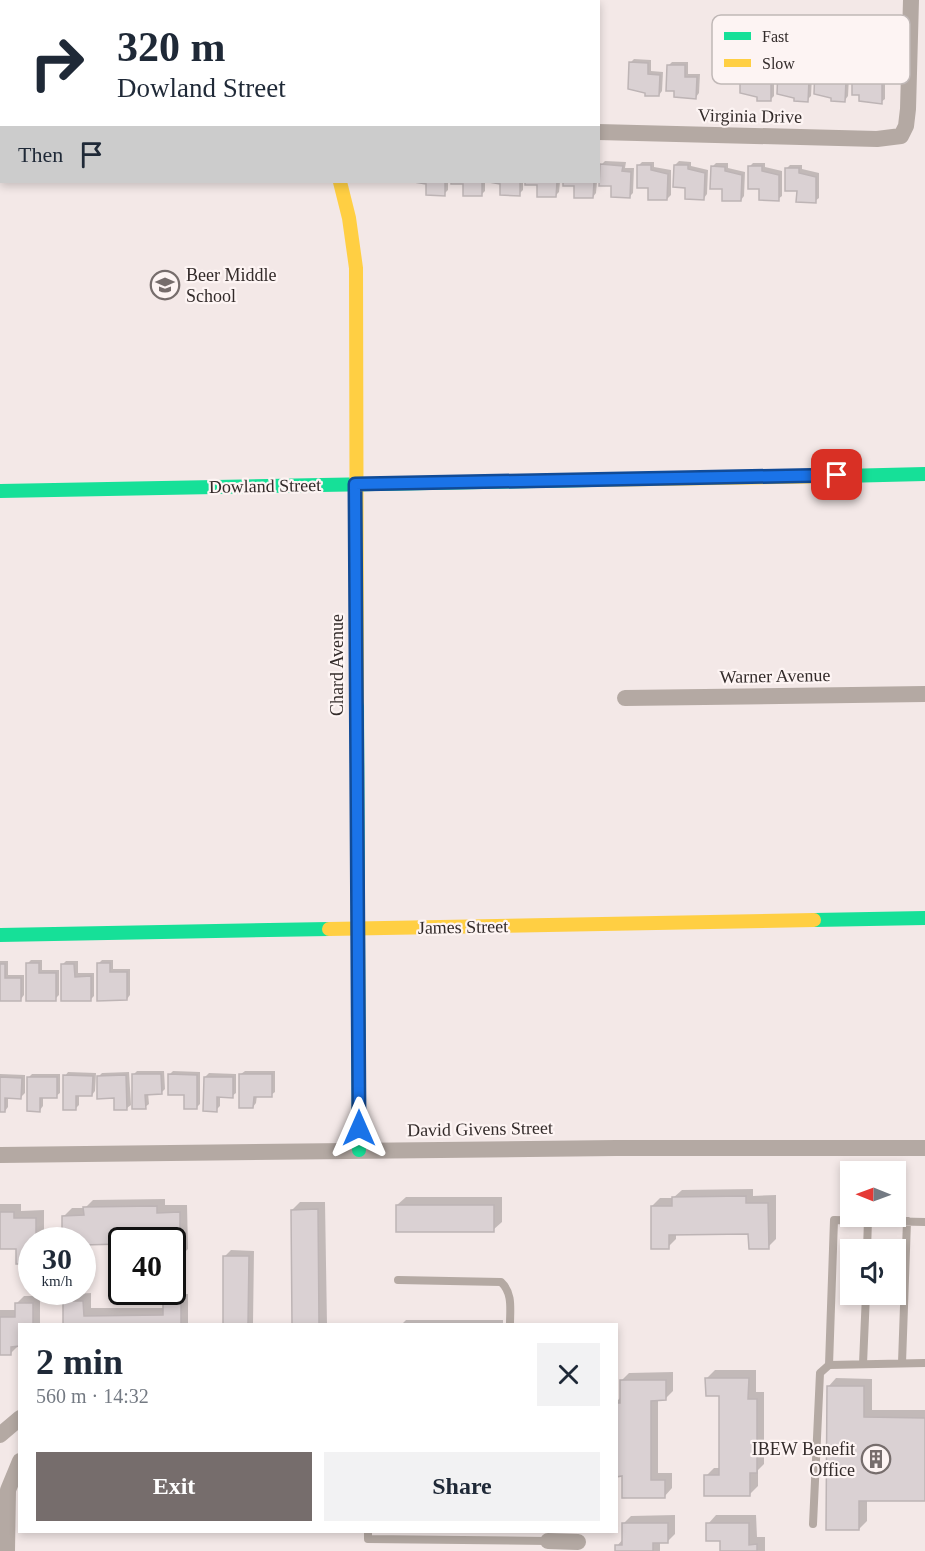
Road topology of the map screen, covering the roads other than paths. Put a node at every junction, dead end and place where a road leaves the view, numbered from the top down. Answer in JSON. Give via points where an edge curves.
{"nodes":[{"id":1,"x":912,"y":0,"type":"edge"},
{"id":2,"x":910,"y":54,"type":"edge"},
{"id":3,"x":909,"y":84,"type":"edge"},
{"id":4,"x":600,"y":132,"type":"edge"},
{"id":5,"x":340,"y":183,"type":"edge"},
{"id":6,"x":925,"y":474,"type":"edge"},
{"id":7,"x":355,"y":484,"type":"junction"},
{"id":8,"x":0,"y":490,"type":"edge"},
{"id":9,"x":925,"y":694,"type":"edge"},
{"id":10,"x":625,"y":698,"type":"dead end"},
{"id":11,"x":925,"y":918,"type":"edge"},
{"id":12,"x":358,"y":929,"type":"junction"},
{"id":13,"x":0,"y":935,"type":"edge"},
{"id":14,"x":925,"y":1148,"type":"edge"},
{"id":15,"x":359,"y":1150,"type":"junction"},
{"id":16,"x":0,"y":1155,"type":"edge"},
{"id":17,"x":840,"y":1220,"type":"edge"},
{"id":18,"x":907,"y":1221,"type":"joint"},
{"id":19,"x":925,"y":1222,"type":"edge"},
{"id":20,"x":398,"y":1280,"type":"dead end"},
{"id":21,"x":866,"y":1305,"type":"edge"},
{"id":22,"x":510,"y":1323,"type":"edge"},
{"id":23,"x":925,"y":1363,"type":"edge"},
{"id":24,"x":863,"y":1364,"type":"junction"},
{"id":25,"x":902,"y":1364,"type":"junction"},
{"id":26,"x":829,"y":1365,"type":"junction"},
{"id":27,"x":18,"y":1420,"type":"edge"},
{"id":28,"x":0,"y":1435,"type":"edge"},
{"id":29,"x":18,"y":1466,"type":"edge"},
{"id":30,"x":813,"y":1524,"type":"dead end"},
{"id":31,"x":368,"y":1533,"type":"edge"},
{"id":32,"x":514,"y":1535,"type":"edge"},
{"id":33,"x":548,"y":1541,"type":"edge"},
{"id":34,"x":578,"y":1542,"type":"edge"},
{"id":35,"x":5,"y":1546,"type":"edge"}],
"edges":[{"from":1,"to":2,"type":"street","name":"Virginia Drive"},
{"from":3,"to":4,"type":"street","name":"Virginia Drive","via":[[906,126],[901,135],[877,139]]},
{"from":5,"to":7,"type":"street","name":"Chard Avenue","via":[[356,268]]},
{"from":6,"to":7,"type":"street","name":"Dowland Street"},
{"from":7,"to":8,"type":"street","name":"Dowland Street"},
{"from":7,"to":12,"type":"street","name":"Chard Avenue"},
{"from":9,"to":10,"type":"street","name":"Warner Avenue"},
{"from":11,"to":12,"type":"street","name":"James Street"},
{"from":12,"to":13,"type":"street","name":"James Street"},
{"from":12,"to":15,"type":"street","name":"Chard Avenue"},
{"from":14,"to":15,"type":"street","name":"David Givens Street"},
{"from":15,"to":16,"type":"street","name":"David Givens Street"},
{"from":17,"to":26,"type":"lane","via":[[834,1220]]},
{"from":18,"to":19,"type":"lane"},
{"from":18,"to":25,"type":"lane"},
{"from":20,"to":22,"type":"lane","via":[[501,1282],[510,1297]]},
{"from":21,"to":24,"type":"lane"},
{"from":23,"to":25,"type":"lane"},
{"from":24,"to":25,"type":"lane"},
{"from":24,"to":26,"type":"lane"},
{"from":26,"to":30,"type":"lane","via":[[820,1373]]},
{"from":27,"to":28,"type":"street"},
{"from":29,"to":35,"type":"street","via":[[8,1490]]},
{"from":31,"to":32,"type":"lane","via":[[368,1539]]},
{"from":32,"to":33,"type":"lane"},
{"from":33,"to":34,"type":"street"}]}
